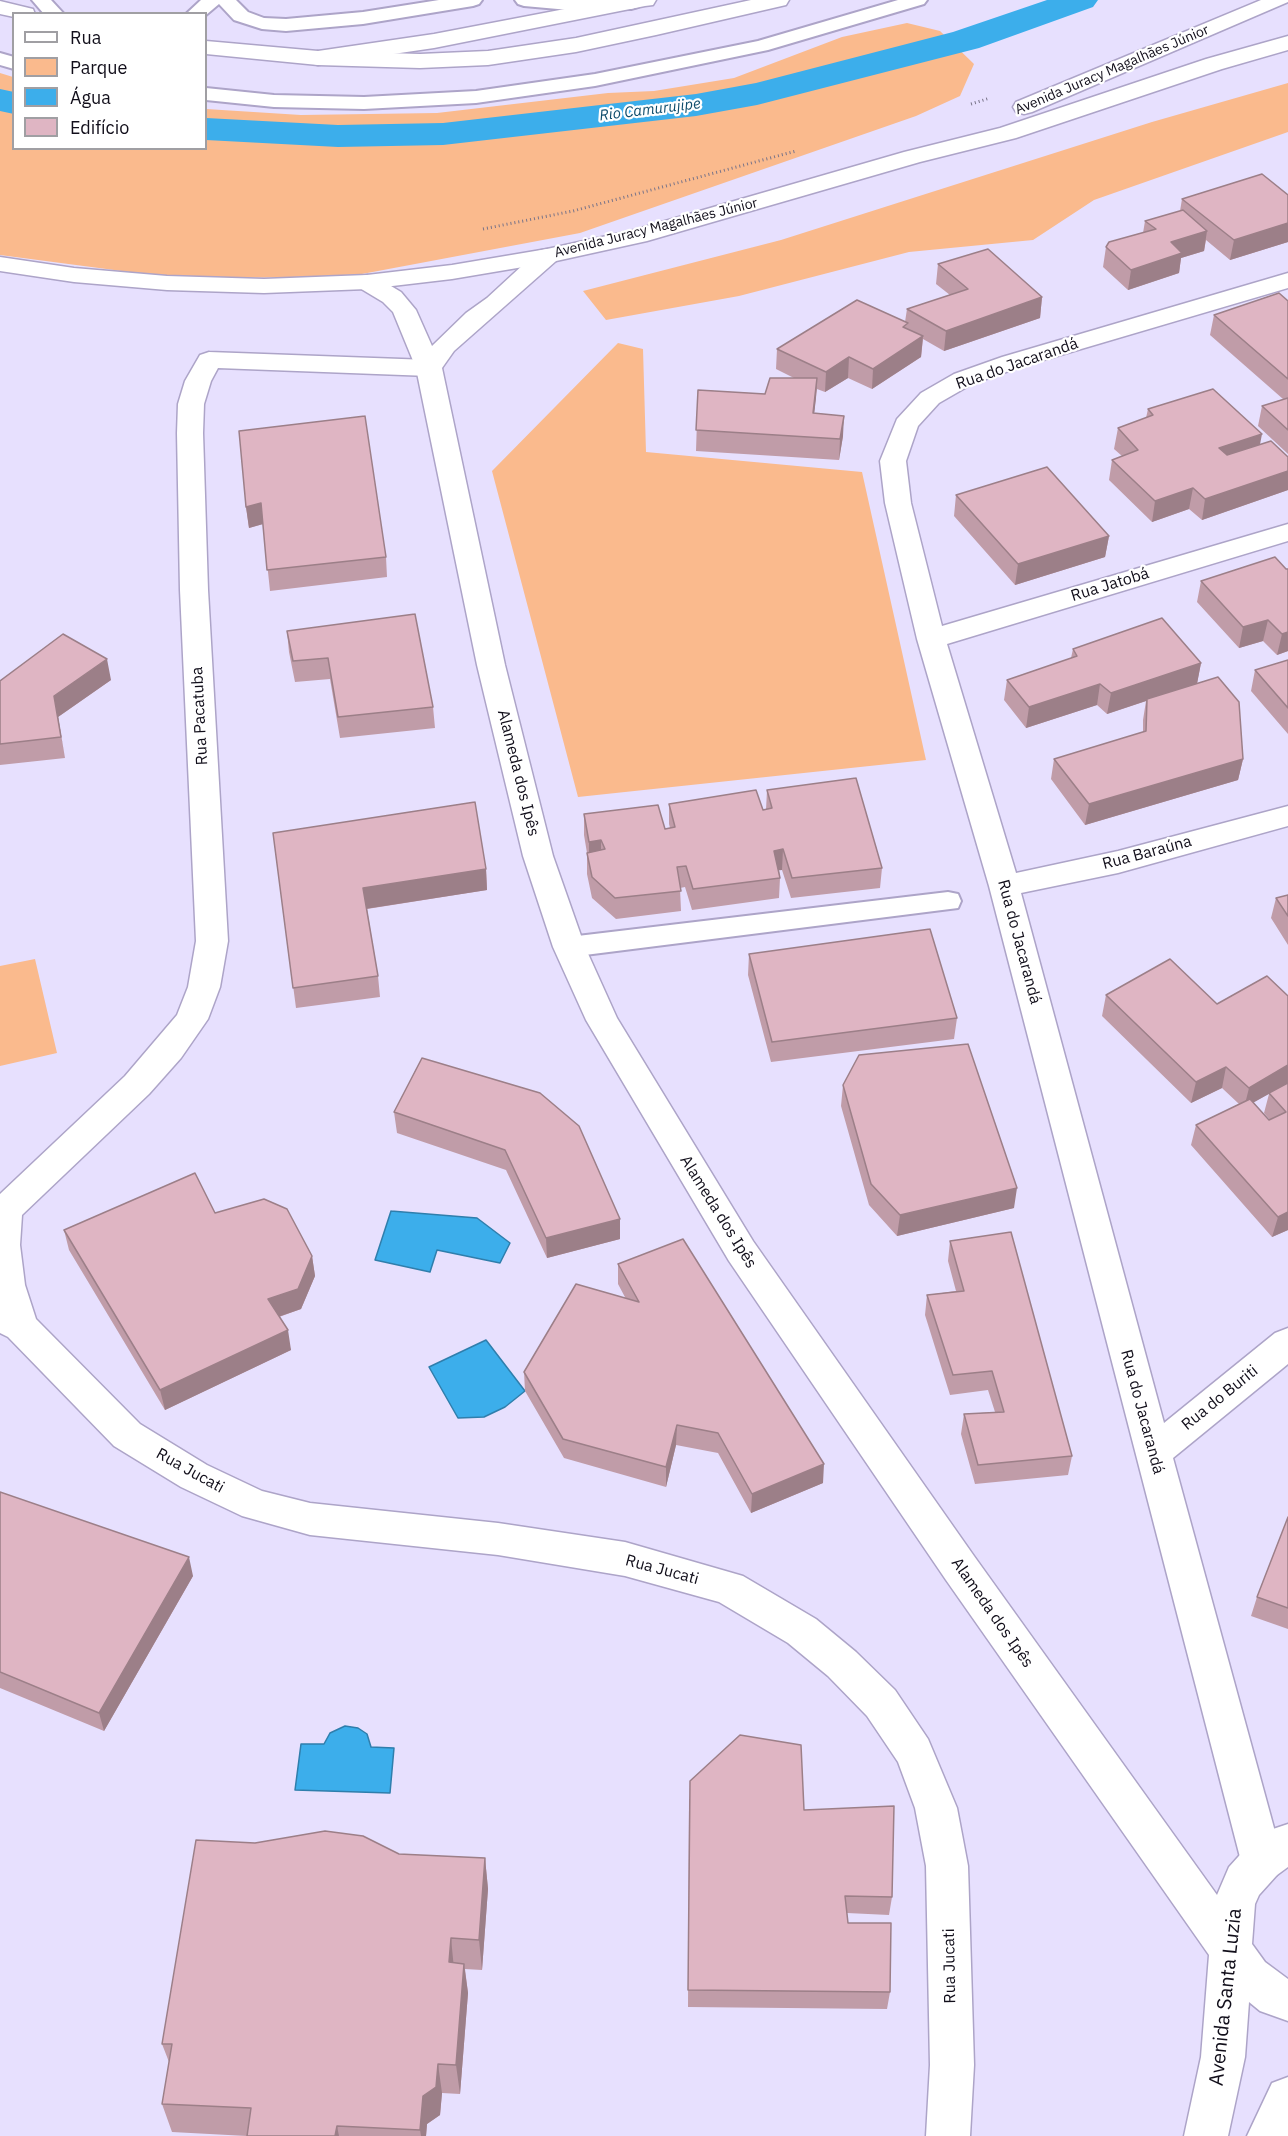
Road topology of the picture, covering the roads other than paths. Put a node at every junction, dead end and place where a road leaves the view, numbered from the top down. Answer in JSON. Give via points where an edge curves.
{"nodes":[{"id":1,"x":41,"y":0,"type":"edge"},
{"id":2,"x":213,"y":0,"type":"edge"},
{"id":3,"x":226,"y":0,"type":"edge"},
{"id":4,"x":473,"y":0,"type":"edge"},
{"id":5,"x":524,"y":0,"type":"edge"},
{"id":6,"x":778,"y":0,"type":"edge"},
{"id":7,"x":918,"y":0,"type":"edge"},
{"id":8,"x":638,"y":2,"type":"edge"},
{"id":9,"x":0,"y":7,"type":"edge"},
{"id":10,"x":18,"y":12,"type":"edge"},
{"id":11,"x":53,"y":12,"type":"edge"},
{"id":12,"x":198,"y":12,"type":"edge"},
{"id":13,"x":1284,"y":21,"type":"edge"},
{"id":14,"x":207,"y":48,"type":"edge"},
{"id":15,"x":318,"y":58,"type":"junction"},
{"id":16,"x":207,"y":94,"type":"edge"},
{"id":17,"x":912,"y":157,"type":"junction"},
{"id":18,"x":547,"y":256,"type":"junction"},
{"id":19,"x":0,"y":264,"type":"edge"},
{"id":20,"x":1288,"y":280,"type":"edge"},
{"id":21,"x":366,"y":282,"type":"junction"},
{"id":22,"x":429,"y":368,"type":"junction"},
{"id":23,"x":1288,"y":532,"type":"edge"},
{"id":24,"x":931,"y":639,"type":"junction"},
{"id":25,"x":1288,"y":816,"type":"edge"},
{"id":26,"x":1005,"y":886,"type":"junction"},
{"id":27,"x":948,"y":901,"type":"dead end"},
{"id":28,"x":569,"y":947,"type":"junction"},
{"id":29,"x":2,"y":1213,"type":"edge"},
{"id":30,"x":10,"y":1322,"type":"edge"},
{"id":31,"x":1288,"y":1343,"type":"edge"},
{"id":32,"x":1153,"y":1453,"type":"junction"},
{"id":33,"x":1275,"y":1852,"type":"edge"},
{"id":34,"x":1231,"y":1951,"type":"junction"},
{"id":35,"x":1288,"y":2000,"type":"edge"},
{"id":36,"x":1288,"y":2099,"type":"edge"},
{"id":37,"x":948,"y":2136,"type":"edge"},
{"id":38,"x":1206,"y":2136,"type":"edge"},
{"id":39,"x":1269,"y":2136,"type":"edge"}],
"edges":[{"from":1,"to":11,"type":"lane"},
{"from":2,"to":12,"type":"lane"},
{"from":3,"to":4,"type":"lane","via":[[242,16],[286,25],[363,18]]},
{"from":5,"to":8,"type":"lane","via":[[569,4]]},
{"from":6,"to":15,"type":"street","via":[[656,29],[488,58]]},
{"from":7,"to":16,"type":"lane","via":[[761,46],[595,80],[476,97],[364,103],[274,101]]},
{"from":8,"to":15,"type":"street","via":[[434,41]]},
{"from":9,"to":10,"type":"street"},
{"from":13,"to":17,"type":"street","name":"Avenida Juracy Magalhães Júnior","via":[[1107,71]]},
{"from":13,"to":17,"type":"street","name":"Avenida Juracy Magalhães Júnior","via":[[1214,64],[1008,132]]},
{"from":14,"to":15,"type":"street"},
{"from":17,"to":18,"type":"street","name":"Avenida Juracy Magalhães Júnior","via":[[639,236]]},
{"from":18,"to":21,"type":"street","name":"Avenida Juracy Magalhães Júnior"},
{"from":18,"to":22,"type":"street","via":[[445,346]]},
{"from":19,"to":21,"type":"street","name":"Avenida Juracy Magalhães Júnior","via":[[167,283],[264,286]]},
{"from":20,"to":24,"type":"street","name":"Rua do Jacarandá","via":[[1011,362],[963,379],[930,398],[906,424],[893,461],[898,503]]},
{"from":21,"to":22,"type":"street","name":"Alameda dos Ipês","via":[[392,297],[404,310]]},
{"from":22,"to":28,"type":"street","name":"Alameda dos Ipês","via":[[494,676],[538,856]]},
{"from":22,"to":29,"type":"street","name":"Rua Pacatuba","via":[[209,360],[198,381],[191,404],[190,433],[212,941],[204,987],[192,1019],[137,1085]]},
{"from":23,"to":24,"type":"street","name":"Rua Jatobá"},
{"from":24,"to":26,"type":"street","name":"Rua do Jacarandá"},
{"from":25,"to":26,"type":"street","name":"Rua Baraúna","via":[[1118,862]]},
{"from":26,"to":32,"type":"street","name":"Rua do Jacarandá"},
{"from":27,"to":28,"type":"lane"},
{"from":28,"to":34,"type":"street","name":"Alameda dos Ipês","via":[[602,1020],[741,1251]]},
{"from":29,"to":30,"type":"street","name":"Rua Jucati"},
{"from":30,"to":37,"type":"street","name":"Rua Jucati","via":[[127,1435],[194,1476],[255,1505],[310,1519],[498,1539],[625,1559],[729,1588],[802,1631],[842,1664],[882,1703],[914,1752],[936,1808],[947,1866],[952,2065]]},
{"from":31,"to":32,"type":"street","name":"Rua do Buriti"},
{"from":32,"to":33,"type":"street","name":"Rua do Jacarandá"},
{"from":33,"to":34,"type":"street","name":"Avenida Santa Luzia","via":[[1244,1881],[1234,1904]]},
{"from":34,"to":35,"type":"street","name":"Alameda dos Ipês","via":[[1251,1977],[1275,1996]]},
{"from":34,"to":38,"type":"street","name":"Avenida Santa Luzia","via":[[1223,2057]]},
{"from":36,"to":39,"type":"street"}]}
